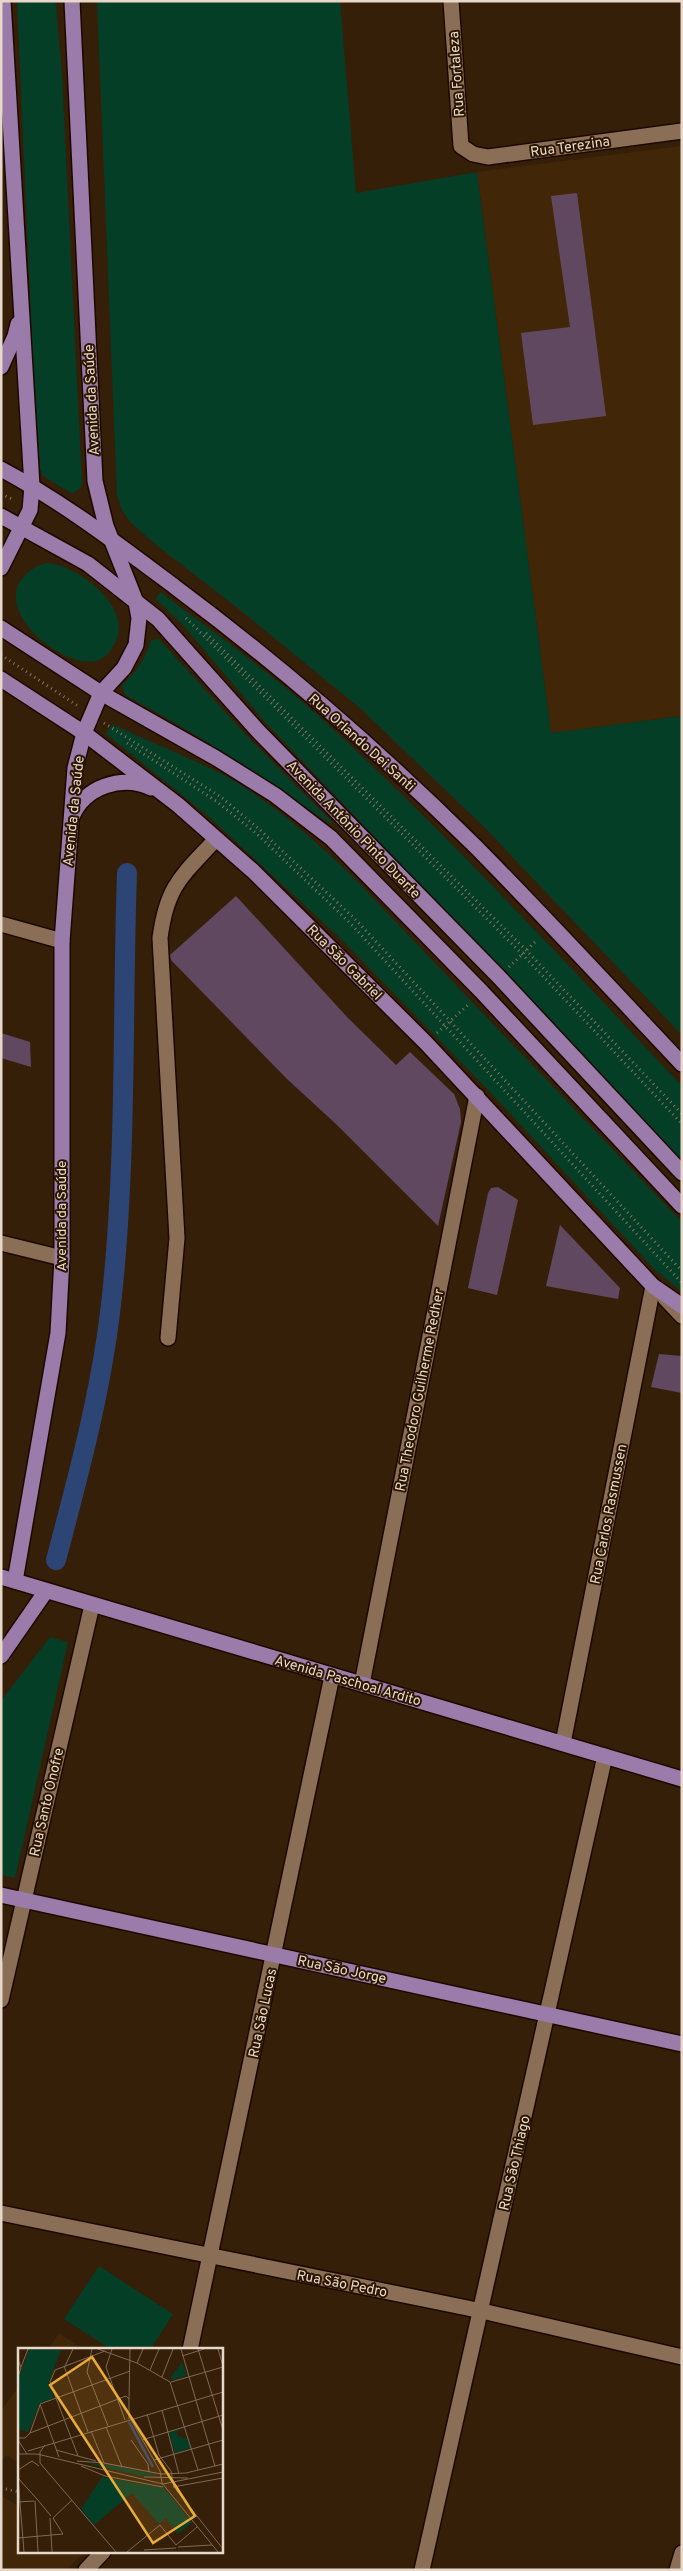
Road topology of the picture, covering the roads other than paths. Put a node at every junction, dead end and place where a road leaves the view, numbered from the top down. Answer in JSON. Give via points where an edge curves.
{"nodes":[{"id":1,"x":3,"y":1,"type":"edge"},
{"id":2,"x":72,"y":1,"type":"edge"},
{"id":3,"x":451,"y":1,"type":"edge"},
{"id":4,"x":682,"y":131,"type":"edge"},
{"id":5,"x":461,"y":146,"type":"joint"},
{"id":6,"x":21,"y":307,"type":"junction"},
{"id":7,"x":1,"y":367,"type":"edge"},
{"id":8,"x":1,"y":469,"type":"edge"},
{"id":9,"x":32,"y":486,"type":"junction"},
{"id":10,"x":1,"y":516,"type":"edge"},
{"id":11,"x":23,"y":526,"type":"junction"},
{"id":12,"x":111,"y":539,"type":"junction"},
{"id":13,"x":1,"y":568,"type":"edge"},
{"id":14,"x":136,"y":602,"type":"junction"},
{"id":15,"x":1,"y":628,"type":"edge"},
{"id":16,"x":1,"y":679,"type":"edge"},
{"id":17,"x":102,"y":693,"type":"junction"},
{"id":18,"x":84,"y":733,"type":"junction"},
{"id":19,"x":163,"y":793,"type":"junction"},
{"id":20,"x":69,"y":826,"type":"junction"},
{"id":21,"x":216,"y":839,"type":"junction"},
{"id":22,"x":1,"y":924,"type":"edge"},
{"id":23,"x":62,"y":941,"type":"junction"},
{"id":24,"x":682,"y":1064,"type":"edge"},
{"id":25,"x":477,"y":1096,"type":"junction"},
{"id":26,"x":682,"y":1173,"type":"edge"},
{"id":27,"x":682,"y":1206,"type":"edge"},
{"id":28,"x":1,"y":1243,"type":"edge"},
{"id":29,"x":62,"y":1258,"type":"junction"},
{"id":30,"x":653,"y":1286,"type":"junction"},
{"id":31,"x":682,"y":1306,"type":"edge"},
{"id":32,"x":682,"y":1316,"type":"edge"},
{"id":33,"x":168,"y":1338,"type":"dead end"},
{"id":34,"x":8,"y":1579,"type":"edge"},
{"id":35,"x":46,"y":1591,"type":"junction"},
{"id":36,"x":92,"y":1605,"type":"junction"},
{"id":37,"x":28,"y":1617,"type":"junction"},
{"id":38,"x":1,"y":1656,"type":"edge"},
{"id":39,"x":332,"y":1676,"type":"junction"},
{"id":40,"x":362,"y":1684,"type":"junction"},
{"id":41,"x":563,"y":1743,"type":"junction"},
{"id":42,"x":605,"y":1756,"type":"junction"},
{"id":43,"x":682,"y":1779,"type":"edge"},
{"id":44,"x":1,"y":1894,"type":"edge"},
{"id":45,"x":23,"y":1900,"type":"junction"},
{"id":46,"x":275,"y":1954,"type":"junction"},
{"id":47,"x":1,"y":2000,"type":"edge"},
{"id":48,"x":548,"y":2014,"type":"junction"},
{"id":49,"x":682,"y":2044,"type":"edge"},
{"id":50,"x":1,"y":2214,"type":"edge"},
{"id":51,"x":209,"y":2257,"type":"junction"},
{"id":52,"x":482,"y":2311,"type":"junction"},
{"id":53,"x":190,"y":2348,"type":"edge"},
{"id":54,"x":682,"y":2357,"type":"edge"},
{"id":55,"x":682,"y":2553,"type":"edge"},
{"id":56,"x":101,"y":2554,"type":"edge"},
{"id":57,"x":86,"y":2570,"type":"edge"},
{"id":58,"x":422,"y":2570,"type":"edge"},
{"id":59,"x":677,"y":2570,"type":"edge"}],
"edges":[{"from":1,"to":6,"type":"main road"},
{"from":2,"to":12,"type":"main road","name":"Avenida da Saúde","via":[[95,481]]},
{"from":3,"to":5,"type":"street","name":"Rua Fortaleza"},
{"from":4,"to":5,"type":"street","name":"Rua Terezina","via":[[488,157],[473,154]]},
{"from":6,"to":7,"type":"main road","via":[[15,336]]},
{"from":6,"to":9,"type":"main road"},
{"from":8,"to":9,"type":"main road","name":"Rua Orlando Dei Santi"},
{"from":9,"to":11,"type":"main road","via":[[30,510]]},
{"from":9,"to":12,"type":"main road","name":"Rua Orlando Dei Santi"},
{"from":10,"to":11,"type":"main road","name":"Avenida Antônio Pinto Duarte"},
{"from":11,"to":13,"type":"main road"},
{"from":11,"to":14,"type":"main road","name":"Avenida Antônio Pinto Duarte","via":[[88,564]]},
{"from":12,"to":14,"type":"main road","name":"Avenida da Saúde"},
{"from":12,"to":24,"type":"main road","name":"Rua Orlando Dei Santi","via":[[234,630],[350,728],[474,845]]},
{"from":14,"to":17,"type":"main road","name":"Avenida da Saúde","via":[[139,618],[136,645],[124,668]]},
{"from":14,"to":26,"type":"main road","name":"Avenida Antônio Pinto Duarte","via":[[180,641],[258,731],[498,976]]},
{"from":15,"to":17,"type":"main road","name":"Avenida Antônio Pinto Duarte"},
{"from":16,"to":18,"type":"main road","name":"Rua São Gabriel"},
{"from":17,"to":18,"type":"main road","name":"Avenida da Saúde"},
{"from":17,"to":27,"type":"main road","name":"Avenida Antônio Pinto Duarte","via":[[252,780],[331,838],[481,991]]},
{"from":18,"to":19,"type":"main road","name":"Rua São Gabriel"},
{"from":18,"to":20,"type":"main road","name":"Avenida da Saúde","via":[[75,768]]},
{"from":19,"to":20,"type":"main road","via":[[146,786],[123,783],[102,787],[90,793],[80,804]]},
{"from":19,"to":21,"type":"main road","name":"Rua São Gabriel"},
{"from":20,"to":23,"type":"main road","name":"Avenida da Saúde"},
{"from":21,"to":25,"type":"main road","name":"Rua São Gabriel","via":[[330,946]]},
{"from":21,"to":33,"type":"street","via":[[173,887],[164,910],[160,938],[177,1238]]},
{"from":22,"to":23,"type":"street"},
{"from":23,"to":29,"type":"main road","name":"Avenida da Saúde"},
{"from":25,"to":30,"type":"main road","name":"Rua São Gabriel"},
{"from":25,"to":40,"type":"street","name":"Rua Theodoro Guilherme Redher"},
{"from":28,"to":29,"type":"street"},
{"from":29,"to":34,"type":"main road","name":"Avenida da Saúde","via":[[58,1333]]},
{"from":30,"to":31,"type":"main road","name":"Rua São Gabriel"},
{"from":30,"to":32,"type":"street","name":"Rua São Gabriel"},
{"from":30,"to":41,"type":"street","name":"Rua Carlos Rasmussen"},
{"from":34,"to":35,"type":"main road","name":"Avenida Paschoal Ardito"},
{"from":34,"to":37,"type":"main road","via":[[28,1601]]},
{"from":35,"to":36,"type":"main road","name":"Avenida Paschoal Ardito"},
{"from":35,"to":37,"type":"main road"},
{"from":36,"to":39,"type":"main road","name":"Avenida Paschoal Ardito"},
{"from":36,"to":45,"type":"street","name":"Rua Santo Onofre"},
{"from":37,"to":38,"type":"main road"},
{"from":39,"to":40,"type":"main road","name":"Avenida Paschoal Ardito"},
{"from":39,"to":46,"type":"street","name":"Rua São Lucas"},
{"from":40,"to":41,"type":"main road","name":"Avenida Paschoal Ardito"},
{"from":41,"to":42,"type":"main road","name":"Avenida Paschoal Ardito"},
{"from":42,"to":43,"type":"main road","name":"Avenida Paschoal Ardito"},
{"from":42,"to":48,"type":"street","name":"Rua São Thiago"},
{"from":44,"to":45,"type":"main road","name":"Rua São Jorge"},
{"from":45,"to":46,"type":"main road","name":"Rua São Jorge"},
{"from":45,"to":47,"type":"street","name":"Rua Santo Onofre"},
{"from":46,"to":48,"type":"main road","name":"Rua São Jorge"},
{"from":46,"to":51,"type":"street","name":"Rua São Lucas"},
{"from":48,"to":49,"type":"main road","name":"Rua São Jorge"},
{"from":48,"to":52,"type":"street","name":"Rua São Thiago"},
{"from":50,"to":51,"type":"street","name":"Rua São Pedro"},
{"from":51,"to":52,"type":"street","name":"Rua São Pedro"},
{"from":51,"to":53,"type":"street","name":"Rua São Lucas"},
{"from":52,"to":54,"type":"street","name":"Rua São Pedro"},
{"from":52,"to":58,"type":"street","name":"Rua São Thiago"},
{"from":55,"to":59,"type":"street"},
{"from":56,"to":57,"type":"street"}]}
